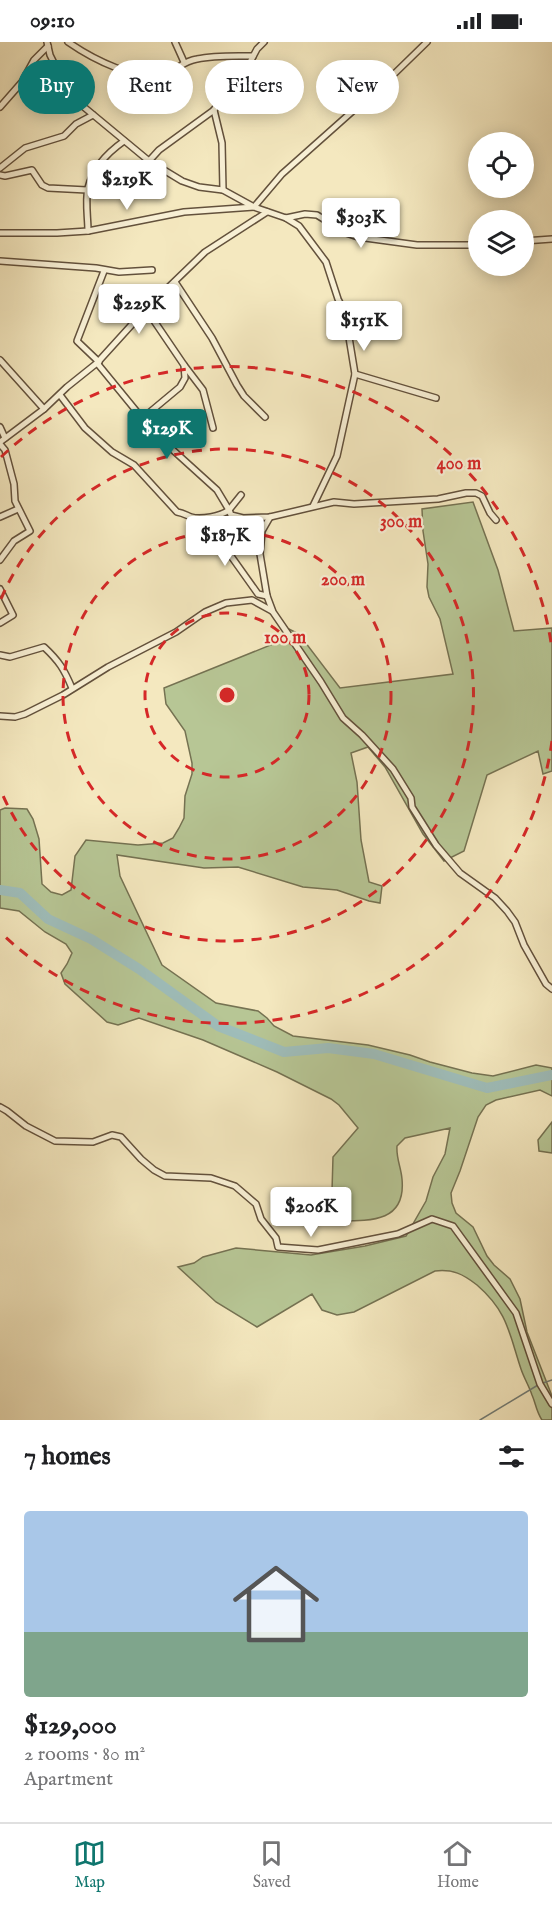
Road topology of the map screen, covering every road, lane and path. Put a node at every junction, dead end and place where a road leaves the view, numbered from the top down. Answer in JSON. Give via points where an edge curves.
{"nodes":[{"id":1,"x":68,"y":42,"type":"edge"},
{"id":2,"x":175,"y":42,"type":"edge"},
{"id":3,"x":264,"y":42,"type":"edge"},
{"id":4,"x":427,"y":42,"type":"edge"},
{"id":5,"x":47,"y":44,"type":"edge"},
{"id":6,"x":253,"y":56,"type":"junction"},
{"id":7,"x":183,"y":60,"type":"edge"},
{"id":8,"x":192,"y":60,"type":"edge"},
{"id":9,"x":251,"y":60,"type":"edge"},
{"id":10,"x":107,"y":63,"type":"edge"},
{"id":11,"x":0,"y":107,"type":"edge"},
{"id":12,"x":208,"y":114,"type":"edge"},
{"id":13,"x":215,"y":114,"type":"edge"},
{"id":14,"x":93,"y":115,"type":"junction"},
{"id":15,"x":124,"y":141,"type":"junction"},
{"id":16,"x":149,"y":161,"type":"junction"},
{"id":17,"x":0,"y":168,"type":"edge"},
{"id":18,"x":0,"y":175,"type":"edge"},
{"id":19,"x":87,"y":190,"type":"junction"},
{"id":20,"x":223,"y":190,"type":"junction"},
{"id":21,"x":254,"y":207,"type":"junction"},
{"id":22,"x":267,"y":212,"type":"junction"},
{"id":23,"x":286,"y":218,"type":"junction"},
{"id":24,"x":88,"y":231,"type":"junction"},
{"id":25,"x":0,"y":233,"type":"edge"},
{"id":26,"x":552,"y":239,"type":"edge"},
{"id":27,"x":534,"y":240,"type":"edge"},
{"id":28,"x":468,"y":245,"type":"edge"},
{"id":29,"x":0,"y":261,"type":"edge"},
{"id":30,"x":152,"y":270,"type":"dead end"},
{"id":31,"x":104,"y":271,"type":"junction"},
{"id":32,"x":175,"y":282,"type":"junction"},
{"id":33,"x":146,"y":309,"type":"junction"},
{"id":34,"x":0,"y":360,"type":"edge"},
{"id":35,"x":98,"y":363,"type":"junction"},
{"id":36,"x":184,"y":365,"type":"junction"},
{"id":37,"x":356,"y":374,"type":"junction"},
{"id":38,"x":60,"y":394,"type":"junction"},
{"id":39,"x":435,"y":398,"type":"dead end"},
{"id":40,"x":44,"y":409,"type":"junction"},
{"id":41,"x":144,"y":417,"type":"junction"},
{"id":42,"x":266,"y":417,"type":"dead end"},
{"id":43,"x":0,"y":427,"type":"edge"},
{"id":44,"x":213,"y":428,"type":"dead end"},
{"id":45,"x":2,"y":441,"type":"edge"},
{"id":46,"x":241,"y":495,"type":"dead end"},
{"id":47,"x":313,"y":506,"type":"junction"},
{"id":48,"x":18,"y":509,"type":"junction"},
{"id":49,"x":229,"y":510,"type":"junction"},
{"id":50,"x":0,"y":517,"type":"edge"},
{"id":51,"x":270,"y":517,"type":"junction"},
{"id":52,"x":192,"y":518,"type":"junction"},
{"id":53,"x":496,"y":520,"type":"dead end"},
{"id":54,"x":0,"y":560,"type":"edge"},
{"id":55,"x":0,"y":589,"type":"edge"},
{"id":56,"x":267,"y":596,"type":"junction"},
{"id":57,"x":273,"y":612,"type":"junction"},
{"id":58,"x":0,"y":623,"type":"edge"},
{"id":59,"x":0,"y":655,"type":"edge"},
{"id":60,"x":72,"y":688,"type":"junction"},
{"id":61,"x":0,"y":716,"type":"edge"},
{"id":62,"x":552,"y":989,"type":"edge"},
{"id":63,"x":0,"y":1107,"type":"edge"},
{"id":64,"x":552,"y":1404,"type":"edge"}],
"edges":[{"from":1,"to":10,"type":"street"},
{"from":2,"to":7,"type":"street"},
{"from":3,"to":6,"type":"street"},
{"from":4,"to":21,"type":"street","via":[[282,174]]},
{"from":5,"to":11,"type":"street"},
{"from":5,"to":14,"type":"street","via":[[68,91]]},
{"from":6,"to":8,"type":"street"},
{"from":6,"to":9,"type":"street"},
{"from":12,"to":16,"type":"street"},
{"from":13,"to":20,"type":"street","via":[[222,143]]},
{"from":14,"to":15,"type":"street"},
{"from":14,"to":17,"type":"street","via":[[64,136],[25,147]]},
{"from":15,"to":16,"type":"street"},
{"from":15,"to":19,"type":"street","via":[[103,158]]},
{"from":16,"to":20,"type":"street","via":[[182,181]]},
{"from":18,"to":19,"type":"street","via":[[32,170],[48,188]]},
{"from":19,"to":24,"type":"street"},
{"from":20,"to":21,"type":"street"},
{"from":21,"to":22,"type":"street"},
{"from":21,"to":24,"type":"street","via":[[184,212]]},
{"from":22,"to":23,"type":"street"},
{"from":22,"to":32,"type":"street","via":[[218,243]]},
{"from":23,"to":28,"type":"street","via":[[316,215],[346,233],[392,242]]},
{"from":23,"to":37,"type":"street","via":[[298,226],[326,262],[345,313]]},
{"from":24,"to":25,"type":"street"},
{"from":26,"to":27,"type":"street"},
{"from":29,"to":31,"type":"street"},
{"from":30,"to":31,"type":"street"},
{"from":31,"to":35,"type":"street","via":[[77,341]]},
{"from":32,"to":33,"type":"street"},
{"from":32,"to":42,"type":"street","via":[[244,396]]},
{"from":33,"to":35,"type":"street"},
{"from":33,"to":36,"type":"street"},
{"from":34,"to":40,"type":"street"},
{"from":35,"to":38,"type":"street"},
{"from":35,"to":41,"type":"street"},
{"from":36,"to":41,"type":"street","via":[[185,378],[180,387]]},
{"from":36,"to":44,"type":"street","via":[[203,390]]},
{"from":37,"to":39,"type":"street"},
{"from":37,"to":47,"type":"street","via":[[337,456]]},
{"from":38,"to":40,"type":"street"},
{"from":38,"to":52,"type":"street","via":[[96,440],[134,465],[177,512]]},
{"from":40,"to":45,"type":"street"},
{"from":41,"to":49,"type":"street","via":[[164,442],[217,490]]},
{"from":43,"to":45,"type":"street"},
{"from":45,"to":48,"type":"street"},
{"from":46,"to":49,"type":"street"},
{"from":47,"to":51,"type":"street"},
{"from":47,"to":53,"type":"street","via":[[476,493],[482,496]]},
{"from":48,"to":50,"type":"street"},
{"from":48,"to":54,"type":"street","via":[[30,531],[14,541]]},
{"from":49,"to":51,"type":"street","via":[[231,515],[243,518]]},
{"from":49,"to":52,"type":"street"},
{"from":51,"to":56,"type":"street","via":[[262,531],[260,554]]},
{"from":52,"to":56,"type":"street","via":[[222,542],[258,594]]},
{"from":55,"to":58,"type":"street","via":[[13,615]]},
{"from":56,"to":57,"type":"street"},
{"from":57,"to":60,"type":"street","via":[[252,600],[226,603]]},
{"from":57,"to":62,"type":"street","via":[[343,718],[393,769],[436,845],[460,873],[507,911]]},
{"from":59,"to":60,"type":"street","via":[[10,657],[44,647],[55,655]]},
{"from":60,"to":61,"type":"street","via":[[24,714]]},
{"from":63,"to":64,"type":"street","via":[[55,1140],[93,1142],[112,1135],[121,1137],[141,1159],[165,1176],[211,1178],[235,1186],[256,1204],[278,1247],[318,1250],[398,1234],[432,1219],[453,1226],[516,1313],[540,1384]]}]}
